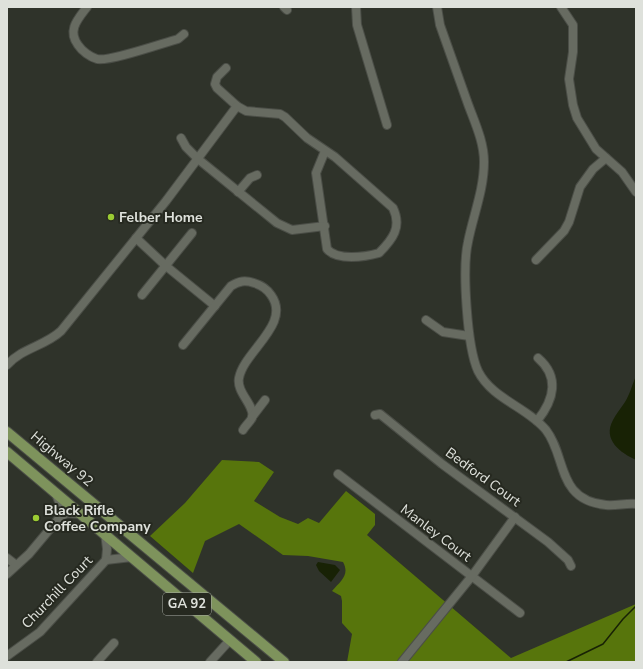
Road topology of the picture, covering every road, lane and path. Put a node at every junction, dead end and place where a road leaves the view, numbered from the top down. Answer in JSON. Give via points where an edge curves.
{"nodes":[{"id":1,"x":87,"y":7,"type":"edge"},
{"id":2,"x":356,"y":7,"type":"edge"},
{"id":3,"x":437,"y":7,"type":"edge"},
{"id":4,"x":561,"y":7,"type":"edge"},
{"id":5,"x":184,"y":34,"type":"dead end"},
{"id":6,"x":226,"y":68,"type":"dead end"},
{"id":7,"x":237,"y":106,"type":"junction"},
{"id":8,"x":387,"y":125,"type":"dead end"},
{"id":9,"x":181,"y":138,"type":"dead end"},
{"id":10,"x":325,"y":151,"type":"junction"},
{"id":11,"x":606,"y":158,"type":"junction"},
{"id":12,"x":198,"y":159,"type":"junction"},
{"id":13,"x":257,"y":175,"type":"dead end"},
{"id":14,"x":238,"y":192,"type":"junction"},
{"id":15,"x":636,"y":192,"type":"edge"},
{"id":16,"x":325,"y":226,"type":"junction"},
{"id":17,"x":192,"y":233,"type":"dead end"},
{"id":18,"x":136,"y":238,"type":"junction"},
{"id":19,"x":536,"y":260,"type":"dead end"},
{"id":20,"x":166,"y":266,"type":"junction"},
{"id":21,"x":142,"y":295,"type":"dead end"},
{"id":22,"x":215,"y":306,"type":"junction"},
{"id":23,"x":426,"y":320,"type":"dead end"},
{"id":24,"x":469,"y":336,"type":"junction"},
{"id":25,"x":183,"y":345,"type":"dead end"},
{"id":26,"x":538,"y":358,"type":"dead end"},
{"id":27,"x":7,"y":365,"type":"edge"},
{"id":28,"x":265,"y":400,"type":"dead end"},
{"id":29,"x":375,"y":415,"type":"dead end"},
{"id":30,"x":252,"y":417,"type":"junction"},
{"id":31,"x":537,"y":421,"type":"junction"},
{"id":32,"x":243,"y":430,"type":"dead end"},
{"id":33,"x":7,"y":432,"type":"edge"},
{"id":34,"x":7,"y":452,"type":"edge"},
{"id":35,"x":338,"y":474,"type":"dead end"},
{"id":36,"x":55,"y":492,"type":"junction"},
{"id":37,"x":636,"y":504,"type":"edge"},
{"id":38,"x":81,"y":514,"type":"junction"},
{"id":39,"x":60,"y":517,"type":"junction"},
{"id":40,"x":515,"y":517,"type":"junction"},
{"id":41,"x":104,"y":533,"type":"junction"},
{"id":42,"x":132,"y":557,"type":"junction"},
{"id":43,"x":7,"y":558,"type":"edge"},
{"id":44,"x":106,"y":560,"type":"junction"},
{"id":45,"x":16,"y":565,"type":"junction"},
{"id":46,"x":571,"y":566,"type":"dead end"},
{"id":47,"x":7,"y":574,"type":"edge"},
{"id":48,"x":472,"y":576,"type":"junction"},
{"id":49,"x":520,"y":613,"type":"dead end"},
{"id":50,"x":230,"y":640,"type":"junction"},
{"id":51,"x":114,"y":643,"type":"dead end"},
{"id":52,"x":7,"y":656,"type":"edge"},
{"id":53,"x":97,"y":662,"type":"edge"},
{"id":54,"x":210,"y":662,"type":"edge"},
{"id":55,"x":256,"y":662,"type":"edge"},
{"id":56,"x":284,"y":662,"type":"edge"},
{"id":57,"x":402,"y":662,"type":"edge"}],
"edges":[{"from":1,"to":5,"type":"street","via":[[75,22],[72,33],[79,47],[98,59],[111,60],[178,39]]},
{"from":2,"to":8,"type":"street","via":[[359,33]]},
{"from":3,"to":24,"type":"street","via":[[440,24],[483,150],[482,186],[467,244]]},
{"from":4,"to":11,"type":"street","via":[[573,25],[570,79],[573,105],[590,141]]},
{"from":6,"to":7,"type":"street","via":[[217,77],[215,84]]},
{"from":7,"to":10,"type":"street","via":[[246,111],[280,114]]},
{"from":7,"to":12,"type":"street"},
{"from":9,"to":12,"type":"street"},
{"from":10,"to":16,"type":"street","via":[[316,172]]},
{"from":10,"to":16,"type":"street","via":[[393,208],[398,225],[389,242],[379,253],[359,256],[331,254],[327,248]]},
{"from":11,"to":15,"type":"street","via":[[622,172]]},
{"from":11,"to":19,"type":"street","via":[[593,169],[580,187],[564,230]]},
{"from":12,"to":14,"type":"street"},
{"from":12,"to":18,"type":"street"},
{"from":13,"to":14,"type":"street","via":[[250,178]]},
{"from":14,"to":16,"type":"street","via":[[277,224],[286,228],[301,230]]},
{"from":17,"to":20,"type":"street"},
{"from":18,"to":20,"type":"street"},
{"from":18,"to":27,"type":"street","via":[[61,331],[49,340],[18,355]]},
{"from":20,"to":21,"type":"street"},
{"from":20,"to":22,"type":"street"},
{"from":22,"to":25,"type":"street"},
{"from":22,"to":30,"type":"street","via":[[231,286],[238,282],[248,281],[260,285],[274,300],[276,318],[250,356],[239,378],[240,388],[252,409]]},
{"from":23,"to":24,"type":"street","via":[[443,332]]},
{"from":24,"to":31,"type":"street","via":[[474,360],[486,382],[497,393]]},
{"from":26,"to":31,"type":"street","via":[[550,370],[552,392],[548,405]]},
{"from":28,"to":30,"type":"street"},
{"from":29,"to":40,"type":"street","name":"Bedford Court","via":[[380,414],[442,464]]},
{"from":30,"to":32,"type":"street"},
{"from":31,"to":37,"type":"street","via":[[552,441],[564,476],[578,494],[605,505]]},
{"from":33,"to":56,"type":"main road","name":"Highway 92","number":"GA 92"},
{"from":34,"to":36,"type":"main road","number":"GA 92"},
{"from":35,"to":48,"type":"street","name":"Manley Court"},
{"from":36,"to":38,"type":"main road","number":"GA 92"},
{"from":36,"to":39,"type":"street","via":[[62,509]]},
{"from":38,"to":39,"type":"street","via":[[67,513]]},
{"from":38,"to":41,"type":"main road","number":"GA 92"},
{"from":39,"to":45,"type":"street","via":[[29,554]]},
{"from":40,"to":46,"type":"street","name":"Bedford Court","via":[[548,542]]},
{"from":40,"to":48,"type":"street"},
{"from":41,"to":42,"type":"main road","number":"GA 92"},
{"from":41,"to":44,"type":"street"},
{"from":42,"to":44,"type":"street"},
{"from":42,"to":50,"type":"main road","number":"GA 92"},
{"from":43,"to":45,"type":"street"},
{"from":44,"to":52,"type":"street","name":"Churchill Court","via":[[40,632]]},
{"from":45,"to":47,"type":"street"},
{"from":48,"to":49,"type":"street","name":"Manley Court"},
{"from":48,"to":57,"type":"street"},
{"from":50,"to":54,"type":"street"},
{"from":50,"to":55,"type":"main road","number":"GA 92"},
{"from":51,"to":53,"type":"street"}]}
